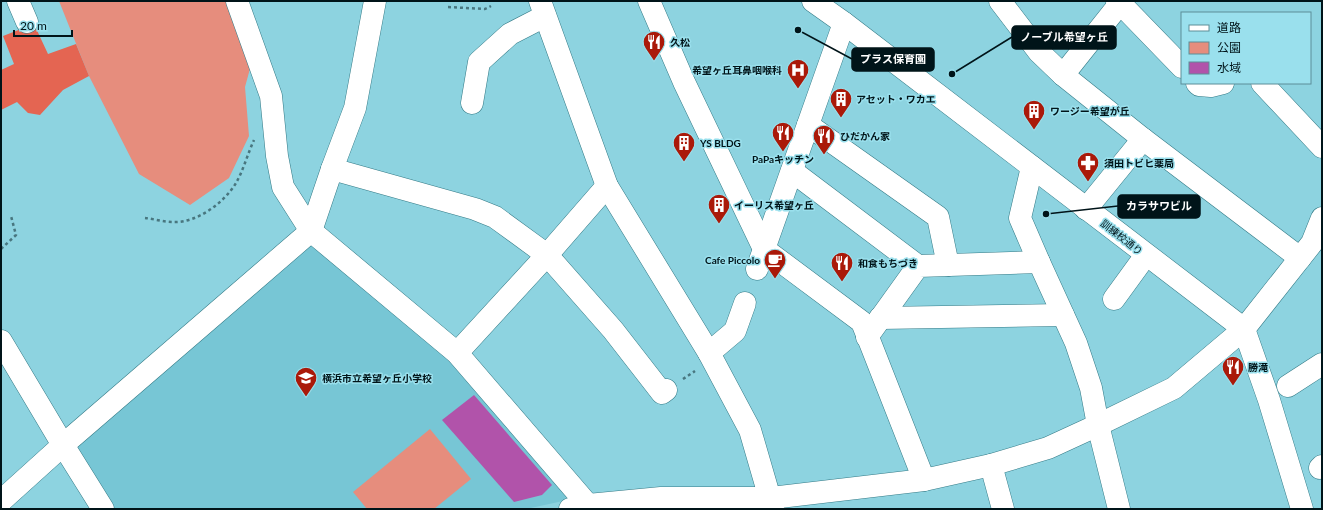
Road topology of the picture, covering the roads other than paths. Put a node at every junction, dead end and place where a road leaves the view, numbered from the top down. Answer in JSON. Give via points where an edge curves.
{"nodes":[{"id":1,"x":18,"y":1,"type":"edge"},
{"id":2,"x":237,"y":1,"type":"edge"},
{"id":3,"x":375,"y":1,"type":"edge"},
{"id":4,"x":649,"y":1,"type":"edge"},
{"id":5,"x":813,"y":1,"type":"edge"},
{"id":6,"x":1000,"y":1,"type":"edge"},
{"id":7,"x":1120,"y":2,"type":"edge"},
{"id":8,"x":542,"y":8,"type":"edge"},
{"id":9,"x":27,"y":22,"type":"dead end"},
{"id":10,"x":844,"y":23,"type":"junction"},
{"id":11,"x":1181,"y":66,"type":"edge"},
{"id":12,"x":1063,"y":75,"type":"junction"},
{"id":13,"x":1198,"y":84,"type":"edge"},
{"id":14,"x":1219,"y":84,"type":"edge"},
{"id":15,"x":1263,"y":84,"type":"edge"},
{"id":16,"x":472,"y":103,"type":"dead end"},
{"id":17,"x":808,"y":125,"type":"junction"},
{"id":18,"x":1143,"y":139,"type":"junction"},
{"id":19,"x":1322,"y":147,"type":"edge"},
{"id":20,"x":1032,"y":167,"type":"junction"},
{"id":21,"x":332,"y":169,"type":"junction"},
{"id":22,"x":792,"y":172,"type":"junction"},
{"id":23,"x":607,"y":186,"type":"junction"},
{"id":24,"x":1086,"y":209,"type":"junction"},
{"id":25,"x":1322,"y":218,"type":"edge"},
{"id":26,"x":311,"y":230,"type":"junction"},
{"id":27,"x":1312,"y":251,"type":"edge"},
{"id":28,"x":547,"y":255,"type":"junction"},
{"id":29,"x":1146,"y":255,"type":"junction"},
{"id":30,"x":760,"y":259,"type":"junction"},
{"id":31,"x":1039,"y":262,"type":"junction"},
{"id":32,"x":948,"y":265,"type":"junction"},
{"id":33,"x":918,"y":266,"type":"junction"},
{"id":34,"x":1114,"y":299,"type":"dead end"},
{"id":35,"x":744,"y":303,"type":"dead end"},
{"id":36,"x":1063,"y":315,"type":"junction"},
{"id":37,"x":880,"y":318,"type":"junction"},
{"id":38,"x":1244,"y":329,"type":"junction"},
{"id":39,"x":867,"y":337,"type":"junction"},
{"id":40,"x":1,"y":341,"type":"edge"},
{"id":41,"x":457,"y":353,"type":"junction"},
{"id":42,"x":710,"y":357,"type":"junction"},
{"id":43,"x":1322,"y":364,"type":"edge"},
{"id":44,"x":1288,"y":386,"type":"dead end"},
{"id":45,"x":666,"y":390,"type":"road end"},
{"id":46,"x":1098,"y":425,"type":"junction"},
{"id":47,"x":63,"y":445,"type":"junction"},
{"id":48,"x":991,"y":465,"type":"junction"},
{"id":49,"x":924,"y":480,"type":"junction"},
{"id":50,"x":1,"y":501,"type":"edge"},
{"id":51,"x":772,"y":504,"type":"edge"},
{"id":52,"x":579,"y":507,"type":"edge"},
{"id":53,"x":103,"y":509,"type":"edge"},
{"id":54,"x":1003,"y":509,"type":"edge"},
{"id":55,"x":1119,"y":509,"type":"edge"},
{"id":56,"x":1302,"y":509,"type":"edge"}],
"edges":[{"from":1,"to":9,"type":"street"},
{"from":2,"to":26,"type":"street","via":[[271,96],[283,186]]},
{"from":3,"to":21,"type":"street","via":[[355,108]]},
{"from":4,"to":30,"type":"street"},
{"from":5,"to":10,"type":"street","name":"訓練校通り"},
{"from":6,"to":12,"type":"street","via":[[1038,52]]},
{"from":7,"to":11,"type":"street"},
{"from":7,"to":12,"type":"street"},
{"from":8,"to":16,"type":"street","via":[[480,62]]},
{"from":8,"to":23,"type":"street"},
{"from":10,"to":17,"type":"street"},
{"from":10,"to":20,"type":"street","name":"訓練校通り"},
{"from":12,"to":18,"type":"street"},
{"from":13,"to":14,"type":"street"},
{"from":15,"to":19,"type":"street"},
{"from":17,"to":22,"type":"street"},
{"from":17,"to":32,"type":"street","via":[[938,217]]},
{"from":18,"to":24,"type":"street"},
{"from":18,"to":27,"type":"street"},
{"from":20,"to":24,"type":"street","name":"訓練校通り"},
{"from":20,"to":31,"type":"street","via":[[1020,218]]},
{"from":21,"to":26,"type":"street"},
{"from":21,"to":28,"type":"street","via":[[475,209],[494,217]]},
{"from":22,"to":30,"type":"street"},
{"from":22,"to":33,"type":"street"},
{"from":23,"to":28,"type":"street"},
{"from":23,"to":42,"type":"street"},
{"from":24,"to":29,"type":"street","name":"訓練校通り"},
{"from":25,"to":27,"type":"street"},
{"from":26,"to":41,"type":"street"},
{"from":26,"to":47,"type":"street"},
{"from":27,"to":38,"type":"street"},
{"from":28,"to":41,"type":"street"},
{"from":28,"to":45,"type":"street","via":[[613,330],[662,393]]},
{"from":29,"to":34,"type":"street"},
{"from":29,"to":38,"type":"street","name":"訓練校通り"},
{"from":30,"to":39,"type":"street","via":[[862,322]]},
{"from":31,"to":32,"type":"street"},
{"from":31,"to":36,"type":"street"},
{"from":32,"to":33,"type":"street"},
{"from":33,"to":37,"type":"street"},
{"from":35,"to":42,"type":"street","via":[[735,331]]},
{"from":36,"to":37,"type":"street"},
{"from":36,"to":46,"type":"street","via":[[1076,343],[1091,388]]},
{"from":37,"to":39,"type":"street"},
{"from":38,"to":46,"type":"street","via":[[1174,388]]},
{"from":38,"to":56,"type":"street"},
{"from":39,"to":49,"type":"street"},
{"from":40,"to":47,"type":"street"},
{"from":41,"to":52,"type":"street"},
{"from":42,"to":51,"type":"street","via":[[750,430]]},
{"from":43,"to":44,"type":"street"},
{"from":46,"to":48,"type":"street","via":[[1048,448]]},
{"from":46,"to":55,"type":"street"},
{"from":47,"to":50,"type":"street"},
{"from":47,"to":53,"type":"street"},
{"from":48,"to":49,"type":"street"},
{"from":48,"to":54,"type":"street"},
{"from":49,"to":51,"type":"street"},
{"from":51,"to":52,"type":"street","via":[[661,498]]}]}
